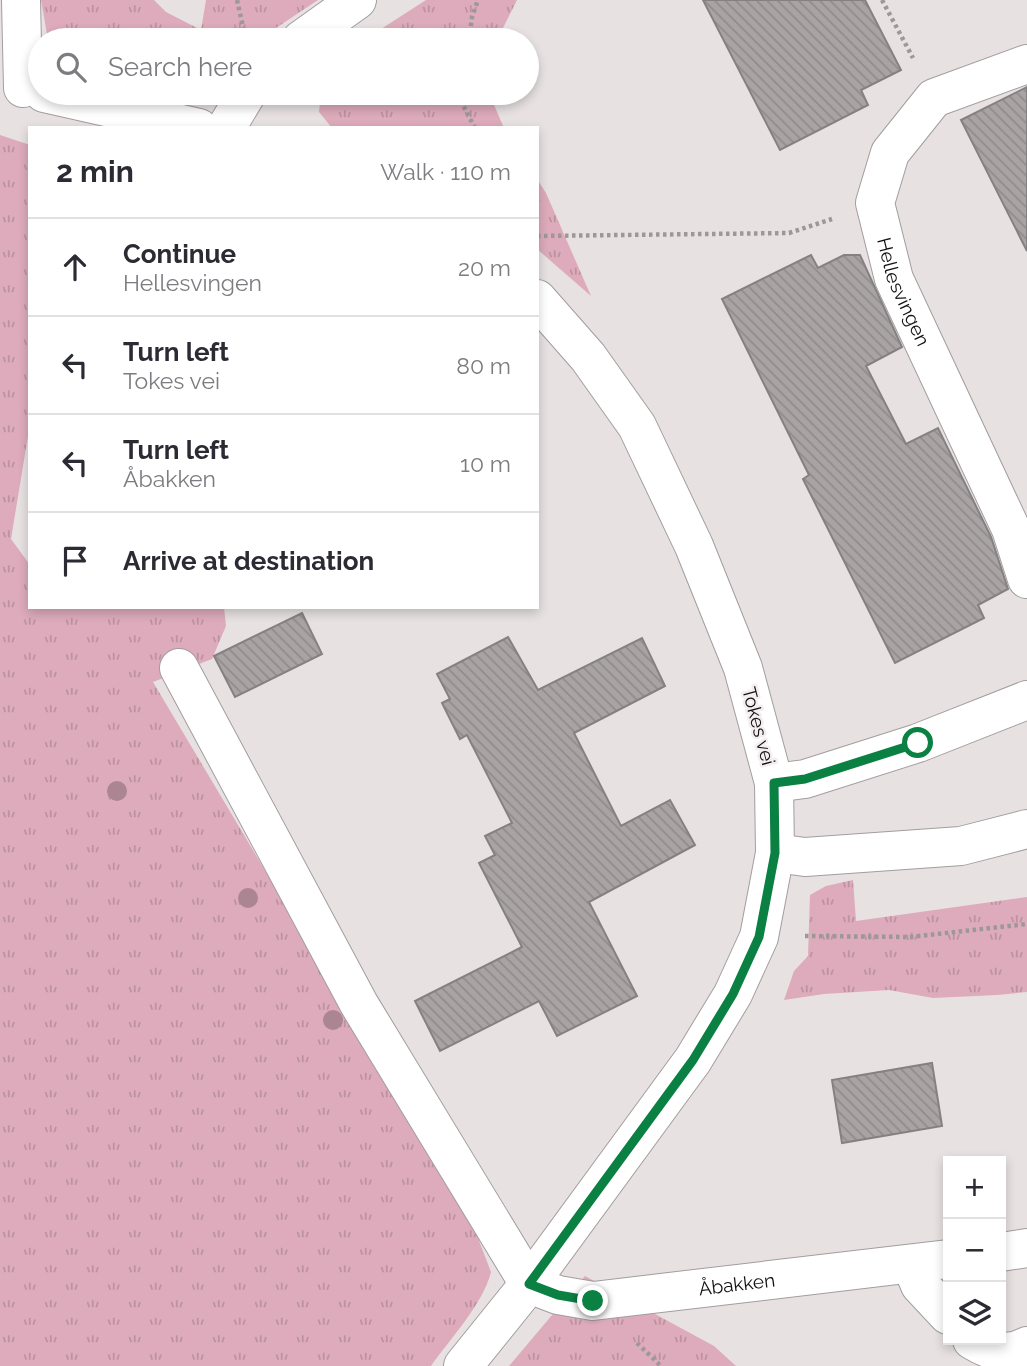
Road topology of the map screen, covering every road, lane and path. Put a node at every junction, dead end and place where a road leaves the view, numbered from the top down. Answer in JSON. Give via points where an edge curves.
{"nodes":[{"id":1,"x":21,"y":0,"type":"edge"},
{"id":2,"x":237,"y":0,"type":"edge"},
{"id":3,"x":357,"y":0,"type":"edge"},
{"id":4,"x":478,"y":0,"type":"edge"},
{"id":5,"x":882,"y":0,"type":"edge"},
{"id":6,"x":243,"y":28,"type":"edge"},
{"id":7,"x":318,"y":28,"type":"edge"},
{"id":8,"x":471,"y":28,"type":"edge"},
{"id":9,"x":1027,"y":64,"type":"edge"},
{"id":10,"x":27,"y":89,"type":"edge"},
{"id":11,"x":934,"y":98,"type":"junction"},
{"id":12,"x":98,"y":105,"type":"edge"},
{"id":13,"x":240,"y":105,"type":"edge"},
{"id":14,"x":463,"y":105,"type":"edge"},
{"id":15,"x":190,"y":126,"type":"edge"},
{"id":16,"x":227,"y":126,"type":"edge"},
{"id":17,"x":474,"y":126,"type":"edge"},
{"id":18,"x":875,"y":203,"type":"junction"},
{"id":19,"x":539,"y":236,"type":"edge"},
{"id":20,"x":539,"y":301,"type":"edge"},
{"id":21,"x":1027,"y":579,"type":"edge"},
{"id":22,"x":179,"y":668,"type":"dead end"},
{"id":23,"x":1027,"y":700,"type":"edge"},
{"id":24,"x":774,"y":783,"type":"junction"},
{"id":25,"x":1027,"y":830,"type":"edge"},
{"id":26,"x":775,"y":853,"type":"junction"},
{"id":27,"x":1027,"y":924,"type":"edge"},
{"id":28,"x":759,"y":937,"type":"junction"},
{"id":29,"x":1027,"y":1248,"type":"edge"},
{"id":30,"x":1006,"y":1251,"type":"edge"},
{"id":31,"x":930,"y":1262,"type":"edge"},
{"id":32,"x":529,"y":1284,"type":"junction"},
{"id":33,"x":943,"y":1310,"type":"edge"},
{"id":34,"x":981,"y":1345,"type":"edge"},
{"id":35,"x":1027,"y":1346,"type":"edge"},
{"id":36,"x":463,"y":1366,"type":"edge"}],
"edges":[{"from":1,"to":10,"type":"street"},
{"from":2,"to":6,"type":"path"},
{"from":3,"to":7,"type":"street"},
{"from":4,"to":8,"type":"path"},
{"from":5,"to":11,"type":"path"},
{"from":9,"to":11,"type":"street"},
{"from":11,"to":18,"type":"street","via":[[890,152]]},
{"from":12,"to":15,"type":"street"},
{"from":13,"to":16,"type":"street"},
{"from":14,"to":17,"type":"path"},
{"from":18,"to":19,"type":"path","via":[[789,233]]},
{"from":18,"to":21,"type":"street","name":"Hellesvingen","via":[[894,279],[1011,529]]},
{"from":20,"to":24,"type":"street","name":"Tokes vei","via":[[588,357],[637,426],[694,546],[743,668]]},
{"from":22,"to":32,"type":"street","via":[[359,1004]]},
{"from":23,"to":24,"type":"street","via":[[918,743],[805,779]]},
{"from":24,"to":26,"type":"street","name":"Tokes vei"},
{"from":25,"to":26,"type":"street","via":[[961,846],[805,857]]},
{"from":26,"to":28,"type":"street","name":"Tokes vei"},
{"from":27,"to":28,"type":"path","via":[[910,937]]},
{"from":28,"to":32,"type":"street","name":"Tokes vei","via":[[733,994],[693,1060]]},
{"from":29,"to":30,"type":"street"},
{"from":31,"to":32,"type":"street","name":"Åbakken","via":[[593,1301]]},
{"from":31,"to":33,"type":"street","via":[[920,1285]]},
{"from":32,"to":36,"type":"street","name":"Tokes vei"},
{"from":34,"to":35,"type":"street","via":[[999,1352]]}]}
